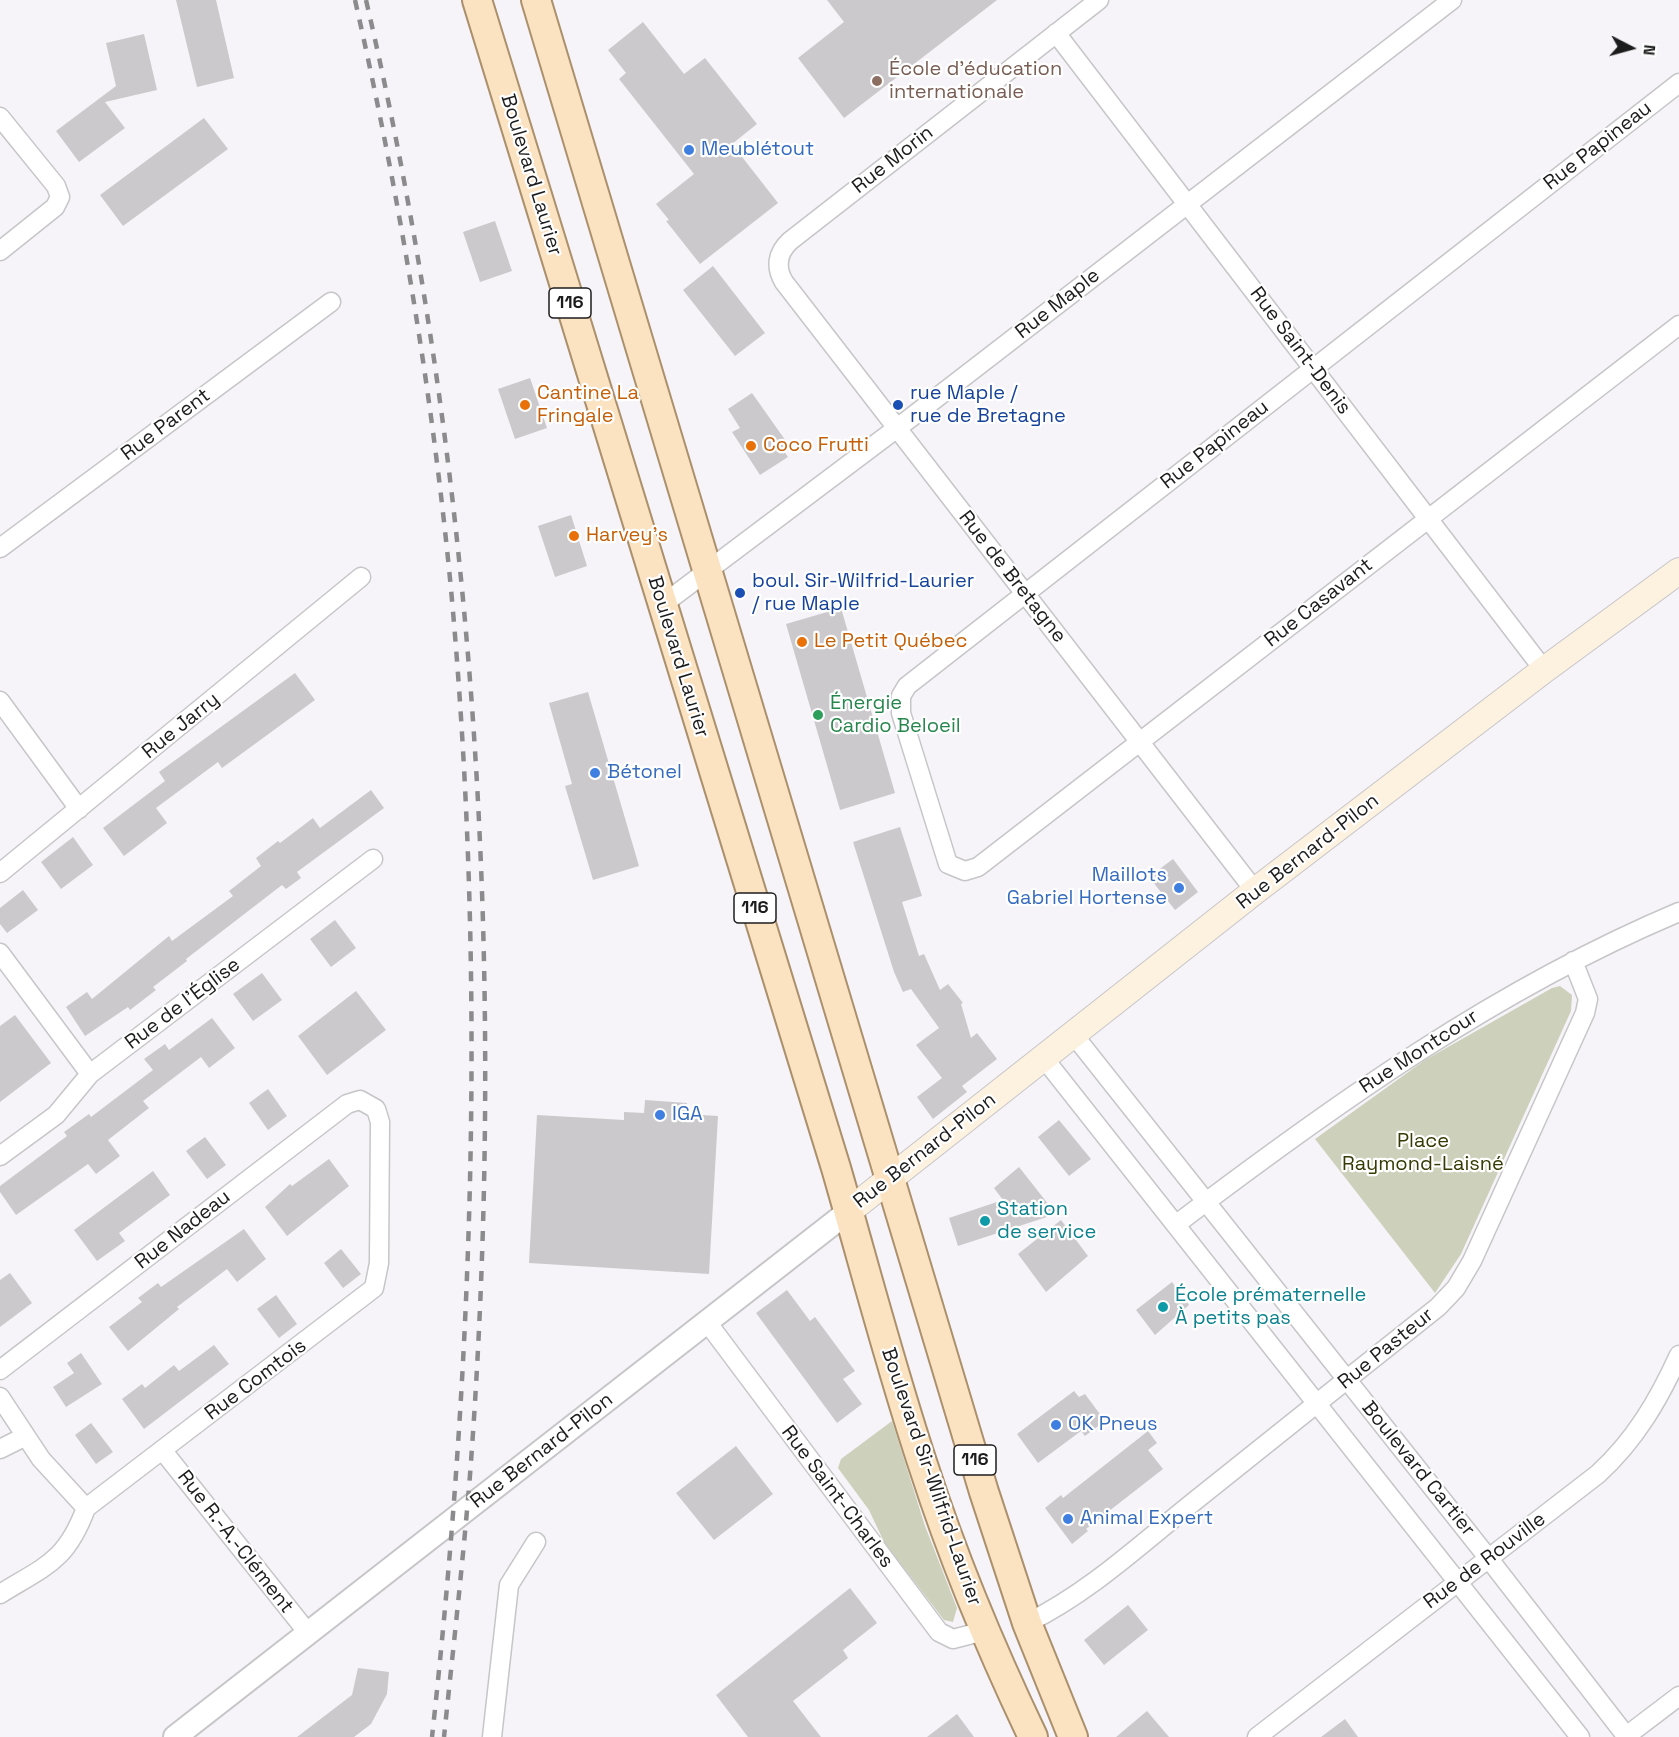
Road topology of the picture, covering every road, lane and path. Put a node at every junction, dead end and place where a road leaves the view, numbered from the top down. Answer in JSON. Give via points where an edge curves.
{"nodes":[{"id":1,"x":477,"y":0,"type":"edge"},
{"id":2,"x":536,"y":0,"type":"edge"},
{"id":3,"x":1099,"y":0,"type":"edge"},
{"id":4,"x":1452,"y":0,"type":"edge"},
{"id":5,"x":1056,"y":33,"type":"junction"},
{"id":6,"x":1679,"y":83,"type":"edge"},
{"id":7,"x":0,"y":117,"type":"edge"},
{"id":8,"x":1188,"y":204,"type":"junction"},
{"id":9,"x":0,"y":251,"type":"edge"},
{"id":10,"x":779,"y":258,"type":"joint"},
{"id":11,"x":332,"y":302,"type":"dead end"},
{"id":12,"x":1679,"y":325,"type":"edge"},
{"id":13,"x":1313,"y":369,"type":"junction"},
{"id":14,"x":897,"y":429,"type":"junction"},
{"id":15,"x":1429,"y":519,"type":"junction"},
{"id":16,"x":0,"y":548,"type":"edge"},
{"id":17,"x":1679,"y":570,"type":"edge"},
{"id":18,"x":709,"y":572,"type":"junction"},
{"id":19,"x":361,"y":577,"type":"dead end"},
{"id":20,"x":1026,"y":593,"type":"junction"},
{"id":21,"x":662,"y":605,"type":"junction"},
{"id":22,"x":1544,"y":670,"type":"junction"},
{"id":23,"x":1,"y":704,"type":"edge"},
{"id":24,"x":1139,"y":742,"type":"junction"},
{"id":25,"x":80,"y":809,"type":"junction"},
{"id":26,"x":373,"y":859,"type":"dead end"},
{"id":27,"x":956,"y":869,"type":"joint"},
{"id":28,"x":0,"y":873,"type":"edge"},
{"id":29,"x":1256,"y":891,"type":"junction"},
{"id":30,"x":1679,"y":912,"type":"edge"},
{"id":31,"x":0,"y":953,"type":"edge"},
{"id":32,"x":1573,"y":961,"type":"junction"},
{"id":33,"x":1073,"y":1034,"type":"junction"},
{"id":34,"x":1044,"y":1057,"type":"junction"},
{"id":35,"x":90,"y":1074,"type":"junction"},
{"id":36,"x":369,"y":1103,"type":"joint"},
{"id":37,"x":0,"y":1156,"type":"edge"},
{"id":38,"x":890,"y":1178,"type":"junction"},
{"id":39,"x":1206,"y":1202,"type":"junction"},
{"id":40,"x":849,"y":1211,"type":"junction"},
{"id":41,"x":1178,"y":1223,"type":"junction"},
{"id":42,"x":707,"y":1322,"type":"junction"},
{"id":43,"x":1679,"y":1355,"type":"edge"},
{"id":44,"x":0,"y":1370,"type":"edge"},
{"id":45,"x":1347,"y":1381,"type":"junction"},
{"id":46,"x":0,"y":1397,"type":"edge"},
{"id":47,"x":1319,"y":1403,"type":"junction"},
{"id":48,"x":24,"y":1437,"type":"junction"},
{"id":49,"x":0,"y":1449,"type":"edge"},
{"id":50,"x":163,"y":1450,"type":"junction"},
{"id":51,"x":86,"y":1508,"type":"junction"},
{"id":52,"x":536,"y":1542,"type":"dead end"},
{"id":53,"x":1490,"y":1559,"type":"junction"},
{"id":54,"x":1460,"y":1582,"type":"junction"},
{"id":55,"x":0,"y":1594,"type":"edge"},
{"id":56,"x":1027,"y":1623,"type":"junction"},
{"id":57,"x":984,"y":1631,"type":"junction"},
{"id":58,"x":308,"y":1633,"type":"junction"},
{"id":59,"x":1679,"y":1696,"type":"edge"},
{"id":60,"x":175,"y":1737,"type":"edge"},
{"id":61,"x":492,"y":1737,"type":"edge"},
{"id":62,"x":1033,"y":1737,"type":"edge"},
{"id":63,"x":1073,"y":1737,"type":"edge"},
{"id":64,"x":1257,"y":1737,"type":"edge"},
{"id":65,"x":1580,"y":1737,"type":"edge"},
{"id":66,"x":1626,"y":1737,"type":"edge"}],
"edges":[{"from":1,"to":21,"type":"main road","name":"Boulevard Laurier","number":"116"},
{"from":2,"to":18,"type":"main road","number":"116"},
{"from":3,"to":5,"type":"street","name":"Rue Morin"},
{"from":4,"to":8,"type":"street","name":"Rue Maple"},
{"from":5,"to":8,"type":"street","name":"Rue Saint-Denis"},
{"from":5,"to":10,"type":"street","name":"Rue Morin","via":[[790,241]]},
{"from":6,"to":13,"type":"street","name":"Rue Papineau"},
{"from":7,"to":9,"type":"street","via":[[57,186],[60,197],[55,207]]},
{"from":8,"to":13,"type":"street","name":"Rue Saint-Denis"},
{"from":8,"to":14,"type":"street","name":"Rue Maple"},
{"from":10,"to":14,"type":"street","name":"Rue de Bretagne","via":[[778,268],[784,282]]},
{"from":11,"to":16,"type":"street","name":"Rue Parent"},
{"from":12,"to":15,"type":"street","name":"Rue Casavant"},
{"from":13,"to":15,"type":"street","name":"Rue Saint-Denis"},
{"from":13,"to":20,"type":"street","name":"Rue Papineau"},
{"from":14,"to":18,"type":"street","name":"Rue Maple"},
{"from":14,"to":20,"type":"street","name":"Rue de Bretagne"},
{"from":15,"to":22,"type":"street","name":"Rue Saint-Denis"},
{"from":15,"to":24,"type":"street","name":"Rue Casavant"},
{"from":17,"to":22,"type":"main road","name":"Rue Bernard-Pilon"},
{"from":18,"to":21,"type":"street","name":"Rue Maple"},
{"from":18,"to":38,"type":"main road","number":"116"},
{"from":19,"to":25,"type":"street","name":"Rue Jarry"},
{"from":20,"to":24,"type":"street","name":"Rue de Bretagne"},
{"from":20,"to":27,"type":"street","name":"Rue Papineau","via":[[913,680],[901,696],[901,713],[945,860]]},
{"from":21,"to":40,"type":"main road","name":"Boulevard Laurier","number":"116"},
{"from":22,"to":29,"type":"main road","name":"Rue Bernard-Pilon"},
{"from":23,"to":25,"type":"street"},
{"from":24,"to":27,"type":"street","name":"Rue Casavant","via":[[978,867],[969,871]]},
{"from":24,"to":29,"type":"street","name":"Rue de Bretagne"},
{"from":25,"to":28,"type":"street","name":"Rue Jarry"},
{"from":26,"to":35,"type":"street","name":"Rue de l'Église"},
{"from":29,"to":33,"type":"main road","name":"Rue Bernard-Pilon"},
{"from":30,"to":32,"type":"street","name":"Rue Montcour"},
{"from":31,"to":35,"type":"street"},
{"from":32,"to":39,"type":"street","name":"Rue Montcour","via":[[1472,1016],[1364,1086]]},
{"from":32,"to":45,"type":"street","name":"Rue Pasteur","via":[[1588,999],[1586,1012],[1473,1261],[1443,1302]]},
{"from":33,"to":34,"type":"main road","name":"Rue Bernard-Pilon"},
{"from":33,"to":39,"type":"street","name":"Boulevard Cartier"},
{"from":34,"to":38,"type":"main road","name":"Rue Bernard-Pilon"},
{"from":34,"to":41,"type":"street","name":"Boulevard Cartier"},
{"from":35,"to":37,"type":"street","name":"Rue de l'Église","via":[[56,1114]]},
{"from":36,"to":44,"type":"street","name":"Rue Nadeau","via":[[356,1101],[336,1112]]},
{"from":36,"to":50,"type":"street","name":"Rue Comtois","via":[[376,1108],[380,1122],[379,1263],[374,1288]]},
{"from":38,"to":40,"type":"main road","name":"Rue Bernard-Pilon"},
{"from":38,"to":56,"type":"main road","number":"116"},
{"from":39,"to":41,"type":"street","name":"Rue Montcour"},
{"from":39,"to":45,"type":"street","name":"Boulevard Cartier"},
{"from":40,"to":42,"type":"street","name":"Rue Bernard-Pilon"},
{"from":40,"to":57,"type":"main road","name":"Boulevard Sir-Wilfrid-Laurier","number":"116","via":[[920,1457]]},
{"from":41,"to":47,"type":"street","name":"Boulevard Cartier"},
{"from":42,"to":57,"type":"street","name":"Rue Saint-Charles","via":[[939,1632],[953,1640]]},
{"from":42,"to":58,"type":"street","name":"Rue Bernard-Pilon"},
{"from":43,"to":53,"type":"street","name":"Rue de Rouville","via":[[1652,1409],[1617,1456]]},
{"from":45,"to":47,"type":"street","name":"Rue Pasteur"},
{"from":45,"to":53,"type":"street","name":"Boulevard Cartier"},
{"from":46,"to":48,"type":"street"},
{"from":47,"to":54,"type":"street","name":"Boulevard Cartier"},
{"from":47,"to":56,"type":"street","name":"Rue Pasteur","via":[[1060,1607]]},
{"from":48,"to":49,"type":"street"},
{"from":48,"to":51,"type":"street"},
{"from":50,"to":51,"type":"street","name":"Rue Comtois"},
{"from":50,"to":58,"type":"street","name":"Rue R.-A.-Clément"},
{"from":51,"to":55,"type":"street","via":[[75,1537],[61,1555]]},
{"from":52,"to":61,"type":"street","via":[[509,1586]]},
{"from":53,"to":54,"type":"street","name":"Rue de Rouville"},
{"from":53,"to":66,"type":"street","name":"Boulevard Cartier"},
{"from":54,"to":64,"type":"street","name":"Rue de Rouville"},
{"from":54,"to":65,"type":"street","name":"Boulevard Cartier"},
{"from":56,"to":63,"type":"main road","number":"116"},
{"from":57,"to":62,"type":"main road","name":"Boulevard Sir-Wilfrid-Laurier","number":"116"},
{"from":58,"to":60,"type":"street","name":"Rue Bernard-Pilon"},
{"from":59,"to":66,"type":"street"}]}
